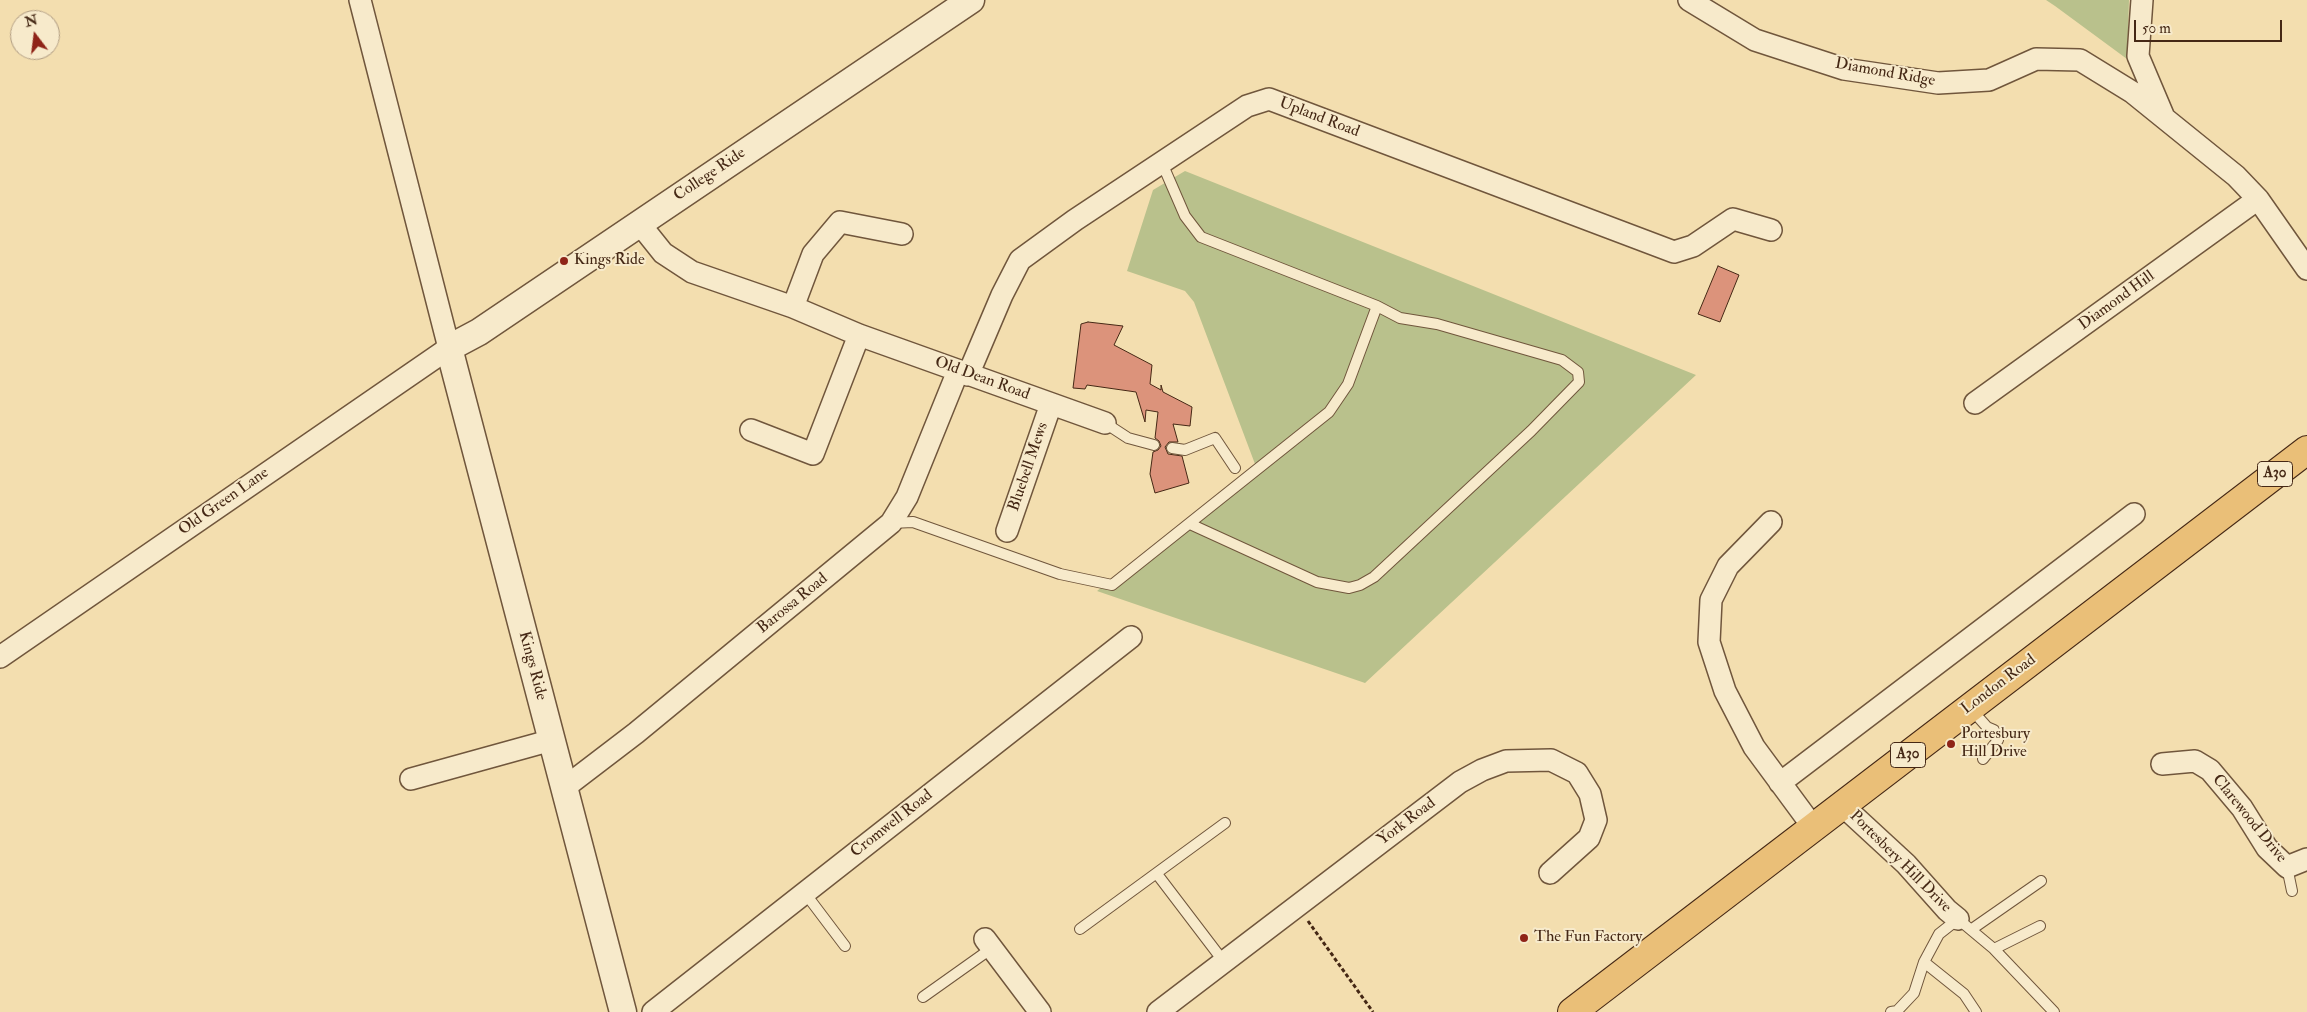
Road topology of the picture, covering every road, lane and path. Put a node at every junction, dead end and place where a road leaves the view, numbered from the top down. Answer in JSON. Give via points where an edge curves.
{"nodes":[{"id":1,"x":360,"y":0,"type":"edge"},
{"id":2,"x":971,"y":0,"type":"edge"},
{"id":3,"x":1689,"y":0,"type":"edge"},
{"id":4,"x":2142,"y":0,"type":"edge"},
{"id":5,"x":2164,"y":117,"type":"junction"},
{"id":6,"x":1162,"y":163,"type":"junction"},
{"id":7,"x":2258,"y":199,"type":"junction"},
{"id":8,"x":639,"y":223,"type":"junction"},
{"id":9,"x":1771,"y":230,"type":"dead end"},
{"id":10,"x":902,"y":234,"type":"dead end"},
{"id":11,"x":2307,"y":269,"type":"edge"},
{"id":12,"x":1377,"y":306,"type":"junction"},
{"id":13,"x":793,"y":307,"type":"junction"},
{"id":14,"x":859,"y":335,"type":"junction"},
{"id":15,"x":449,"y":348,"type":"junction"},
{"id":16,"x":963,"y":373,"type":"junction"},
{"id":17,"x":1976,"y":403,"type":"dead end"},
{"id":18,"x":1051,"y":404,"type":"junction"},
{"id":19,"x":1105,"y":424,"type":"joint"},
{"id":20,"x":751,"y":430,"type":"dead end"},
{"id":21,"x":1154,"y":445,"type":"dead end"},
{"id":22,"x":1172,"y":448,"type":"dead end"},
{"id":23,"x":2307,"y":450,"type":"edge"},
{"id":24,"x":1235,"y":468,"type":"dead end"},
{"id":25,"x":2134,"y":514,"type":"dead end"},
{"id":26,"x":892,"y":522,"type":"junction"},
{"id":27,"x":1771,"y":522,"type":"dead end"},
{"id":28,"x":1190,"y":524,"type":"junction"},
{"id":29,"x":1007,"y":531,"type":"dead end"},
{"id":30,"x":1131,"y":637,"type":"dead end"},
{"id":31,"x":0,"y":657,"type":"edge"},
{"id":32,"x":1969,"y":708,"type":"junction"},
{"id":33,"x":552,"y":740,"type":"junction"},
{"id":34,"x":1983,"y":759,"type":"dead end"},
{"id":35,"x":2162,"y":764,"type":"dead end"},
{"id":36,"x":411,"y":778,"type":"dead end"},
{"id":37,"x":1780,"y":783,"type":"junction"},
{"id":38,"x":564,"y":788,"type":"junction"},
{"id":39,"x":1842,"y":805,"type":"junction"},
{"id":40,"x":1225,"y":823,"type":"dead end"},
{"id":41,"x":1813,"y":827,"type":"junction"},
{"id":42,"x":2307,"y":859,"type":"edge"},
{"id":43,"x":2287,"y":867,"type":"junction"},
{"id":44,"x":1550,"y":873,"type":"dead end"},
{"id":45,"x":1157,"y":874,"type":"junction"},
{"id":46,"x":2041,"y":881,"type":"dead end"},
{"id":47,"x":2292,"y":891,"type":"dead end"},
{"id":48,"x":805,"y":893,"type":"junction"},
{"id":49,"x":1297,"y":906,"type":"junction"},
{"id":50,"x":1965,"y":924,"type":"junction"},
{"id":51,"x":2040,"y":926,"type":"dead end"},
{"id":52,"x":1080,"y":929,"type":"dead end"},
{"id":53,"x":988,"y":944,"type":"joint"},
{"id":54,"x":845,"y":946,"type":"dead end"},
{"id":55,"x":1994,"y":950,"type":"junction"},
{"id":56,"x":1224,"y":962,"type":"junction"},
{"id":57,"x":1924,"y":962,"type":"junction"},
{"id":58,"x":923,"y":997,"type":"dead end"},
{"id":59,"x":623,"y":1012,"type":"edge"},
{"id":60,"x":653,"y":1012,"type":"edge"},
{"id":61,"x":1040,"y":1012,"type":"edge"},
{"id":62,"x":1158,"y":1012,"type":"edge"},
{"id":63,"x":1373,"y":1012,"type":"edge"},
{"id":64,"x":1572,"y":1012,"type":"edge"},
{"id":65,"x":1891,"y":1012,"type":"edge"},
{"id":66,"x":1976,"y":1012,"type":"edge"},
{"id":67,"x":2054,"y":1012,"type":"edge"}],
"edges":[{"from":1,"to":15,"type":"street","name":"Kings Ride"},
{"from":2,"to":8,"type":"street","name":"College Ride"},
{"from":3,"to":5,"type":"street","name":"Diamond Ridge","via":[[1756,40],[1844,69],[1938,84],[1988,80],[2036,59],[2080,60],[2132,92]]},
{"from":4,"to":5,"type":"street","name":"Diamond Ridge","via":[[2138,56]]},
{"from":5,"to":7,"type":"street","name":"Diamond Ridge","via":[[2236,176]]},
{"from":6,"to":9,"type":"street","name":"Upland Road","via":[[1247,106],[1269,99],[1674,252],[1692,246],[1724,214]]},
{"from":6,"to":12,"type":"lane","via":[[1185,216],[1201,237]]},
{"from":6,"to":16,"type":"street","name":"Upland Road","via":[[1020,260]]},
{"from":7,"to":11,"type":"street","name":"Diamond Ridge"},
{"from":7,"to":17,"type":"street","name":"Diamond Hill"},
{"from":8,"to":13,"type":"street","name":"Old Dean Road","via":[[663,253],[692,272]]},
{"from":8,"to":15,"type":"street","name":"College Ride","via":[[480,332]]},
{"from":10,"to":13,"type":"street","via":[[840,222],[813,254]]},
{"from":12,"to":28,"type":"lane","via":[[1348,384],[1329,412]]},
{"from":12,"to":28,"type":"lane","via":[[1400,318],[1437,324],[1562,360],[1578,372],[1579,382],[1531,432],[1374,577],[1360,585],[1349,588],[1317,582]]},
{"from":13,"to":14,"type":"street","name":"Old Dean Road"},
{"from":14,"to":16,"type":"street","name":"Old Dean Road"},
{"from":14,"to":20,"type":"street","via":[[813,454]]},
{"from":15,"to":31,"type":"street","name":"Old Green Lane"},
{"from":15,"to":33,"type":"street","name":"Kings Ride"},
{"from":16,"to":18,"type":"street","name":"Old Dean Road"},
{"from":16,"to":26,"type":"street","name":"Barossa Road","via":[[907,497]]},
{"from":18,"to":19,"type":"street","name":"Old Dean Road"},
{"from":18,"to":29,"type":"street","name":"Bluebell Mews"},
{"from":19,"to":21,"type":"lane","via":[[1128,438]]},
{"from":22,"to":24,"type":"lane","via":[[1185,450],[1214,438]]},
{"from":23,"to":32,"type":"main road","name":"London Road","number":"A30"},
{"from":25,"to":37,"type":"street"},
{"from":26,"to":28,"type":"lane","via":[[913,522],[1060,574],[1112,585]]},
{"from":26,"to":38,"type":"street","name":"Barossa Road","via":[[636,733]]},
{"from":27,"to":37,"type":"street","via":[[1728,566],[1711,600],[1709,642],[1725,690],[1754,748]]},
{"from":30,"to":48,"type":"street","name":"Cromwell Road"},
{"from":32,"to":34,"type":"lane","via":[[1994,730],[1998,740]]},
{"from":32,"to":39,"type":"main road","name":"London Road","number":"A30"},
{"from":33,"to":36,"type":"street"},
{"from":33,"to":38,"type":"street","name":"Kings Ride"},
{"from":35,"to":43,"type":"street","name":"Clarewood Drive","via":[[2195,760],[2210,770],[2242,808],[2267,848]]},
{"from":37,"to":41,"type":"street"},
{"from":38,"to":59,"type":"street","name":"Kings Ride"},
{"from":39,"to":41,"type":"main road","name":"London Road","number":"A30"},
{"from":39,"to":50,"type":"street","name":"Portesbery Hill Drive"},
{"from":40,"to":45,"type":"lane"},
{"from":41,"to":64,"type":"main road","name":"London Road","number":"A30"},
{"from":42,"to":43,"type":"street","name":"Clarewood Drive"},
{"from":43,"to":47,"type":"lane"},
{"from":44,"to":49,"type":"street","name":"York Road","via":[[1589,838],[1596,820],[1590,794],[1577,773],[1551,760],[1506,761],[1460,782]]},
{"from":45,"to":52,"type":"lane"},
{"from":45,"to":56,"type":"lane"},
{"from":46,"to":50,"type":"lane"},
{"from":48,"to":54,"type":"lane"},
{"from":48,"to":60,"type":"street","name":"Cromwell Road"},
{"from":49,"to":56,"type":"street","name":"York Road"},
{"from":49,"to":63,"type":"path"},
{"from":50,"to":55,"type":"lane"},
{"from":50,"to":57,"type":"lane","via":[[1939,934]]},
{"from":51,"to":55,"type":"lane"},
{"from":53,"to":58,"type":"lane"},
{"from":53,"to":61,"type":"street"},
{"from":55,"to":67,"type":"lane"},
{"from":56,"to":62,"type":"street","name":"York Road"},
{"from":57,"to":65,"type":"lane","via":[[1914,993],[1897,1011]]},
{"from":57,"to":66,"type":"lane","via":[[1964,994]]}]}
